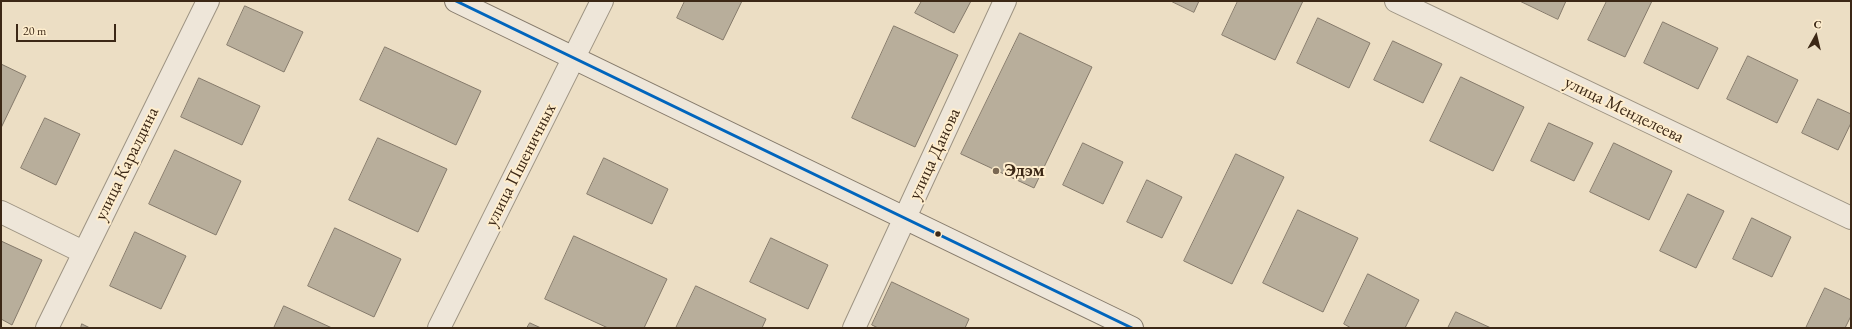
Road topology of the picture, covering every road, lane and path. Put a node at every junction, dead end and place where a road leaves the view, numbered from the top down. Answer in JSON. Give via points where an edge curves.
{"nodes":[{"id":1,"x":208,"y":1,"type":"edge"},
{"id":2,"x":456,"y":1,"type":"edge"},
{"id":3,"x":602,"y":1,"type":"edge"},
{"id":4,"x":1005,"y":1,"type":"edge"},
{"id":5,"x":1396,"y":1,"type":"edge"},
{"id":6,"x":575,"y":58,"type":"junction"},
{"id":7,"x":1,"y":212,"type":"edge"},
{"id":8,"x":905,"y":218,"type":"junction"},
{"id":9,"x":1851,"y":218,"type":"edge"},
{"id":10,"x":84,"y":252,"type":"junction"},
{"id":11,"x":47,"y":328,"type":"edge"},
{"id":12,"x":439,"y":328,"type":"edge"},
{"id":13,"x":854,"y":328,"type":"edge"},
{"id":14,"x":1132,"y":328,"type":"edge"}],
"edges":[{"from":1,"to":10,"type":"street","name":"улица Каралдина"},
{"from":2,"to":6,"type":"street"},
{"from":3,"to":6,"type":"street","name":"улица Пшеничных"},
{"from":4,"to":8,"type":"street","name":"улица Данова"},
{"from":5,"to":9,"type":"street","name":"улица Менделеева"},
{"from":6,"to":8,"type":"street"},
{"from":6,"to":12,"type":"street","name":"улица Пшеничных"},
{"from":7,"to":10,"type":"street"},
{"from":8,"to":13,"type":"street","name":"улица Данова"},
{"from":8,"to":14,"type":"street"},
{"from":10,"to":11,"type":"street","name":"улица Каралдина"}]}
